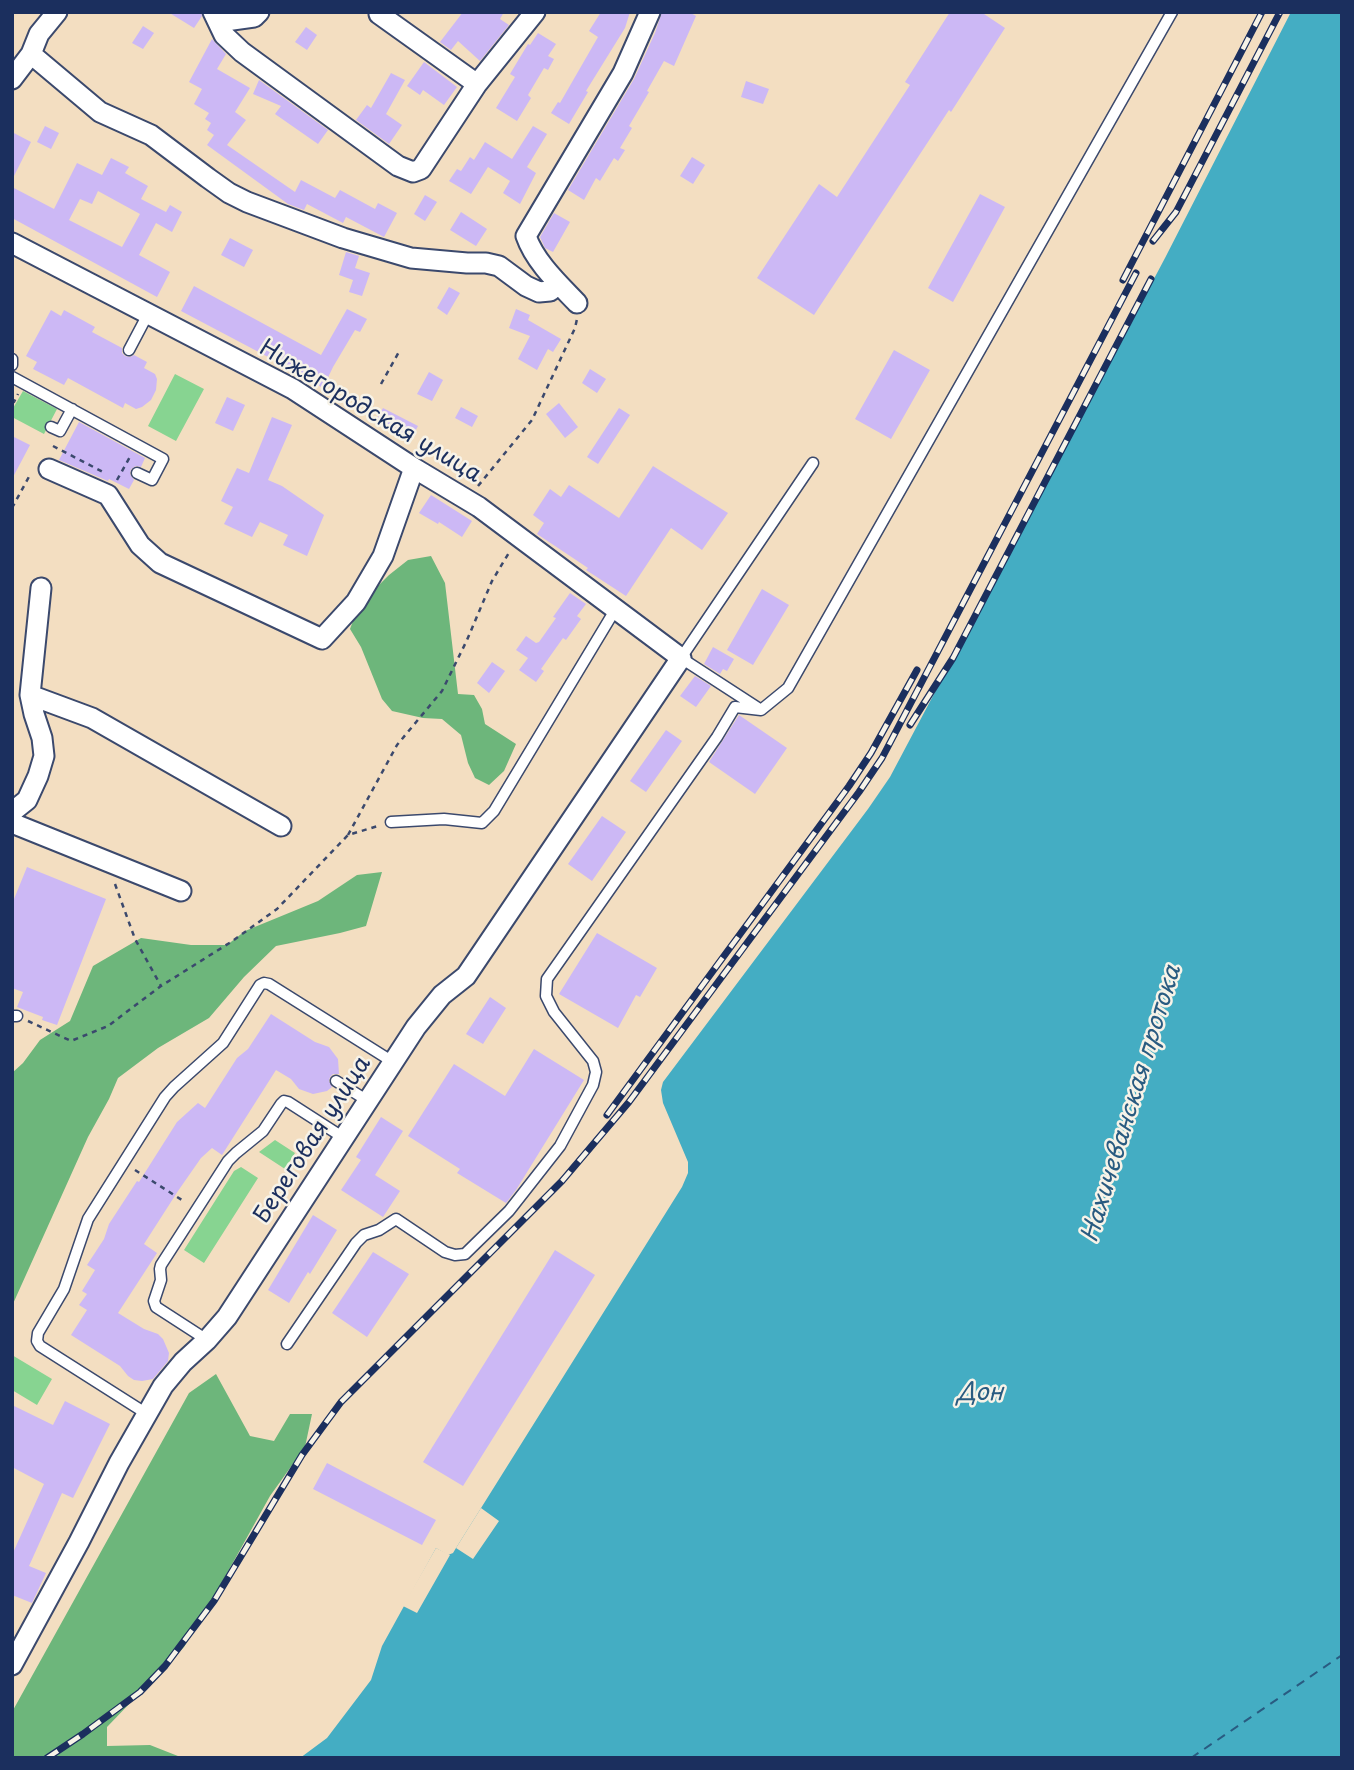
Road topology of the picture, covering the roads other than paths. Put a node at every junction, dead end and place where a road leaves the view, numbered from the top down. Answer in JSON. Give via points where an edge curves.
{"nodes":[{"id":1,"x":46,"y":12,"type":"edge"},
{"id":2,"x":57,"y":12,"type":"edge"},
{"id":3,"x":259,"y":12,"type":"edge"},
{"id":4,"x":535,"y":12,"type":"edge"},
{"id":5,"x":650,"y":12,"type":"edge"},
{"id":6,"x":1172,"y":12,"type":"edge"},
{"id":7,"x":379,"y":14,"type":"edge"},
{"id":8,"x":216,"y":17,"type":"edge"},
{"id":9,"x":39,"y":33,"type":"junction"},
{"id":10,"x":31,"y":54,"type":"junction"},
{"id":11,"x":12,"y":79,"type":"edge"},
{"id":12,"x":477,"y":84,"type":"junction"},
{"id":13,"x":12,"y":243,"type":"edge"},
{"id":14,"x":558,"y":284,"type":"junction"},
{"id":15,"x":577,"y":303,"type":"road end"},
{"id":16,"x":148,"y":314,"type":"junction"},
{"id":17,"x":129,"y":349,"type":"dead end"},
{"id":18,"x":12,"y":359,"type":"edge"},
{"id":19,"x":12,"y":365,"type":"edge"},
{"id":20,"x":12,"y":377,"type":"edge"},
{"id":21,"x":72,"y":409,"type":"junction"},
{"id":22,"x":51,"y":427,"type":"dead end"},
{"id":23,"x":813,"y":463,"type":"dead end"},
{"id":24,"x":414,"y":468,"type":"junction"},
{"id":25,"x":49,"y":469,"type":"dead end"},
{"id":26,"x":138,"y":473,"type":"dead end"},
{"id":27,"x":41,"y":588,"type":"dead end"},
{"id":28,"x":615,"y":610,"type":"junction"},
{"id":29,"x":681,"y":658,"type":"junction"},
{"id":30,"x":30,"y":695,"type":"junction"},
{"id":31,"x":761,"y":710,"type":"junction"},
{"id":32,"x":12,"y":812,"type":"edge"},
{"id":33,"x":391,"y":822,"type":"road end"},
{"id":34,"x":12,"y":823,"type":"edge"},
{"id":35,"x":281,"y":826,"type":"dead end"},
{"id":36,"x":181,"y":891,"type":"dead end"},
{"id":37,"x":393,"y":1062,"type":"junction"},
{"id":38,"x":337,"y":1081,"type":"dead end"},
{"id":39,"x":368,"y":1101,"type":"junction"},
{"id":40,"x":344,"y":1138,"type":"junction"},
{"id":41,"x":207,"y":1340,"type":"junction"},
{"id":42,"x":288,"y":1344,"type":"dead end"},
{"id":43,"x":147,"y":1414,"type":"junction"},
{"id":44,"x":12,"y":1665,"type":"edge"}],
"edges":[{"from":1,"to":9,"type":"street"},
{"from":2,"to":9,"type":"street"},
{"from":3,"to":8,"type":"street","via":[[254,17]]},
{"from":4,"to":12,"type":"street"},
{"from":5,"to":14,"type":"street","via":[[623,73],[526,236]]},
{"from":6,"to":31,"type":"lane","via":[[788,688]]},
{"from":7,"to":12,"type":"street"},
{"from":8,"to":12,"type":"street","via":[[224,35],[242,52],[413,173],[421,169]]},
{"from":9,"to":10,"type":"street"},
{"from":10,"to":11,"type":"street"},
{"from":10,"to":14,"type":"street","via":[[100,112],[151,135],[247,202],[411,258],[499,266],[539,292]]},
{"from":13,"to":16,"type":"street","name":"Нижегородская улица"},
{"from":14,"to":15,"type":"street"},
{"from":16,"to":17,"type":"lane"},
{"from":16,"to":24,"type":"street","name":"Нижегородская улица","via":[[293,389]]},
{"from":18,"to":19,"type":"lane"},
{"from":20,"to":21,"type":"lane"},
{"from":21,"to":22,"type":"lane","via":[[62,429]]},
{"from":21,"to":26,"type":"lane","via":[[163,459],[152,480]]},
{"from":23,"to":29,"type":"lane"},
{"from":24,"to":25,"type":"street","via":[[383,556],[356,602],[322,639],[160,563],[140,545],[108,495]]},
{"from":24,"to":28,"type":"street","name":"Нижегородская улица","via":[[479,507]]},
{"from":27,"to":30,"type":"street"},
{"from":28,"to":29,"type":"street","name":"Нижегородская улица"},
{"from":28,"to":33,"type":"lane","via":[[494,811],[482,822]]},
{"from":29,"to":31,"type":"lane"},
{"from":29,"to":37,"type":"street","name":"Береговая улица","via":[[466,976],[442,995]]},
{"from":30,"to":32,"type":"street","via":[[44,756],[27,800]]},
{"from":30,"to":35,"type":"street","via":[[92,718]]},
{"from":31,"to":42,"type":"lane","via":[[735,707],[547,979],[546,996],[554,1012],[593,1061],[596,1072],[560,1146],[509,1211],[465,1254],[445,1252],[396,1219],[365,1235]]},
{"from":34,"to":36,"type":"street"},
{"from":37,"to":39,"type":"street","name":"Береговая улица"},
{"from":37,"to":43,"type":"lane","via":[[264,982],[220,1046],[169,1093],[88,1219],[64,1289],[37,1341]]},
{"from":38,"to":39,"type":"lane"},
{"from":39,"to":40,"type":"street","name":"Береговая улица"},
{"from":40,"to":41,"type":"street","name":"Береговая улица","via":[[227,1317]]},
{"from":40,"to":41,"type":"lane","via":[[284,1101],[259,1135],[231,1157],[161,1265],[154,1305]]},
{"from":41,"to":43,"type":"street","name":"Береговая улица","via":[[169,1371]]},
{"from":43,"to":44,"type":"street","name":"Береговая улица"}]}
